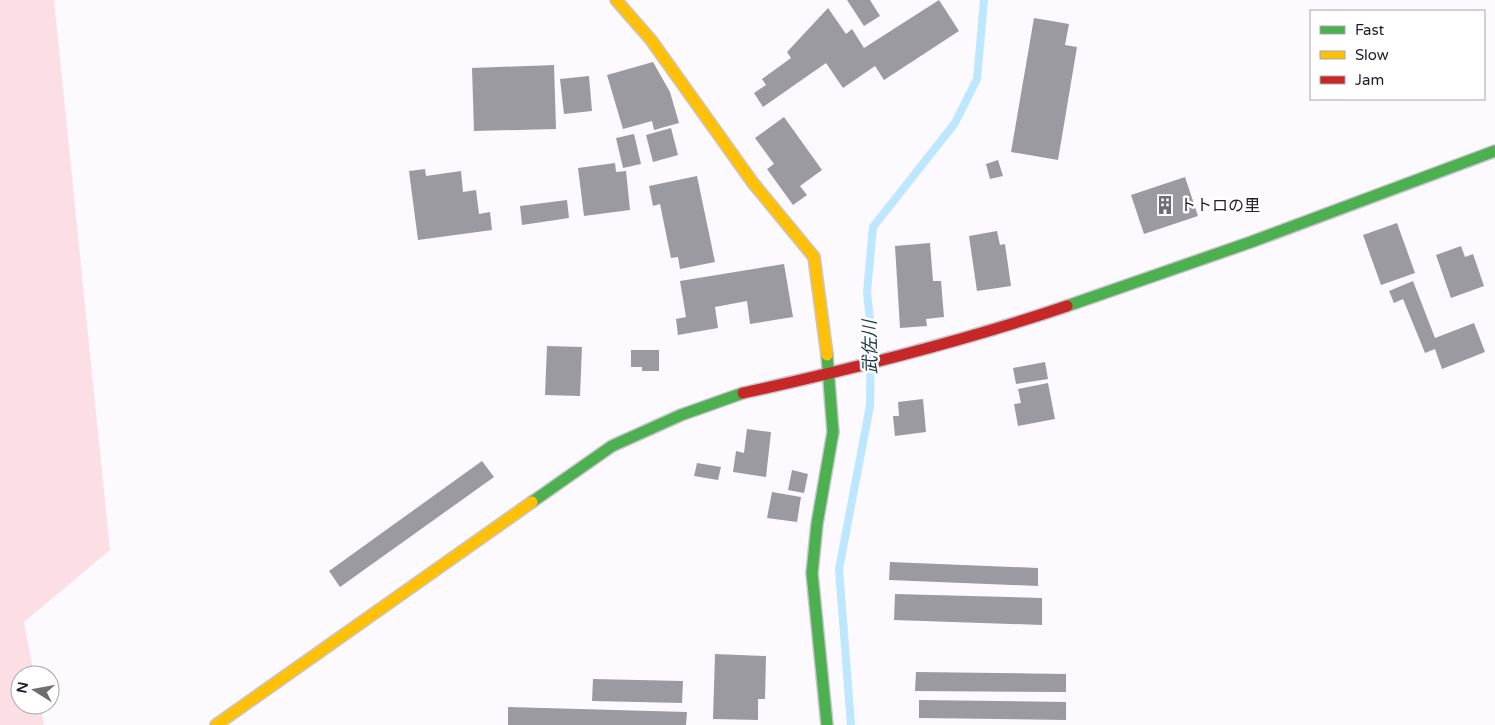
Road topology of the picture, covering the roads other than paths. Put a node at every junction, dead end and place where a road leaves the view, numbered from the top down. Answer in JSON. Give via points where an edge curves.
{"nodes":[{"id":1,"x":616,"y":0,"type":"edge"},
{"id":2,"x":1495,"y":151,"type":"edge"},
{"id":3,"x":830,"y":374,"type":"junction"},
{"id":4,"x":216,"y":725,"type":"edge"},
{"id":5,"x":827,"y":725,"type":"edge"}],
"edges":[{"from":1,"to":3,"type":"street","via":[[650,40],[753,183],[814,257]]},
{"from":2,"to":3,"type":"street","via":[[1251,242],[1034,317]]},
{"from":3,"to":4,"type":"street","via":[[743,393],[681,415],[612,446]]},
{"from":3,"to":5,"type":"street","via":[[833,432],[812,573]]}]}
